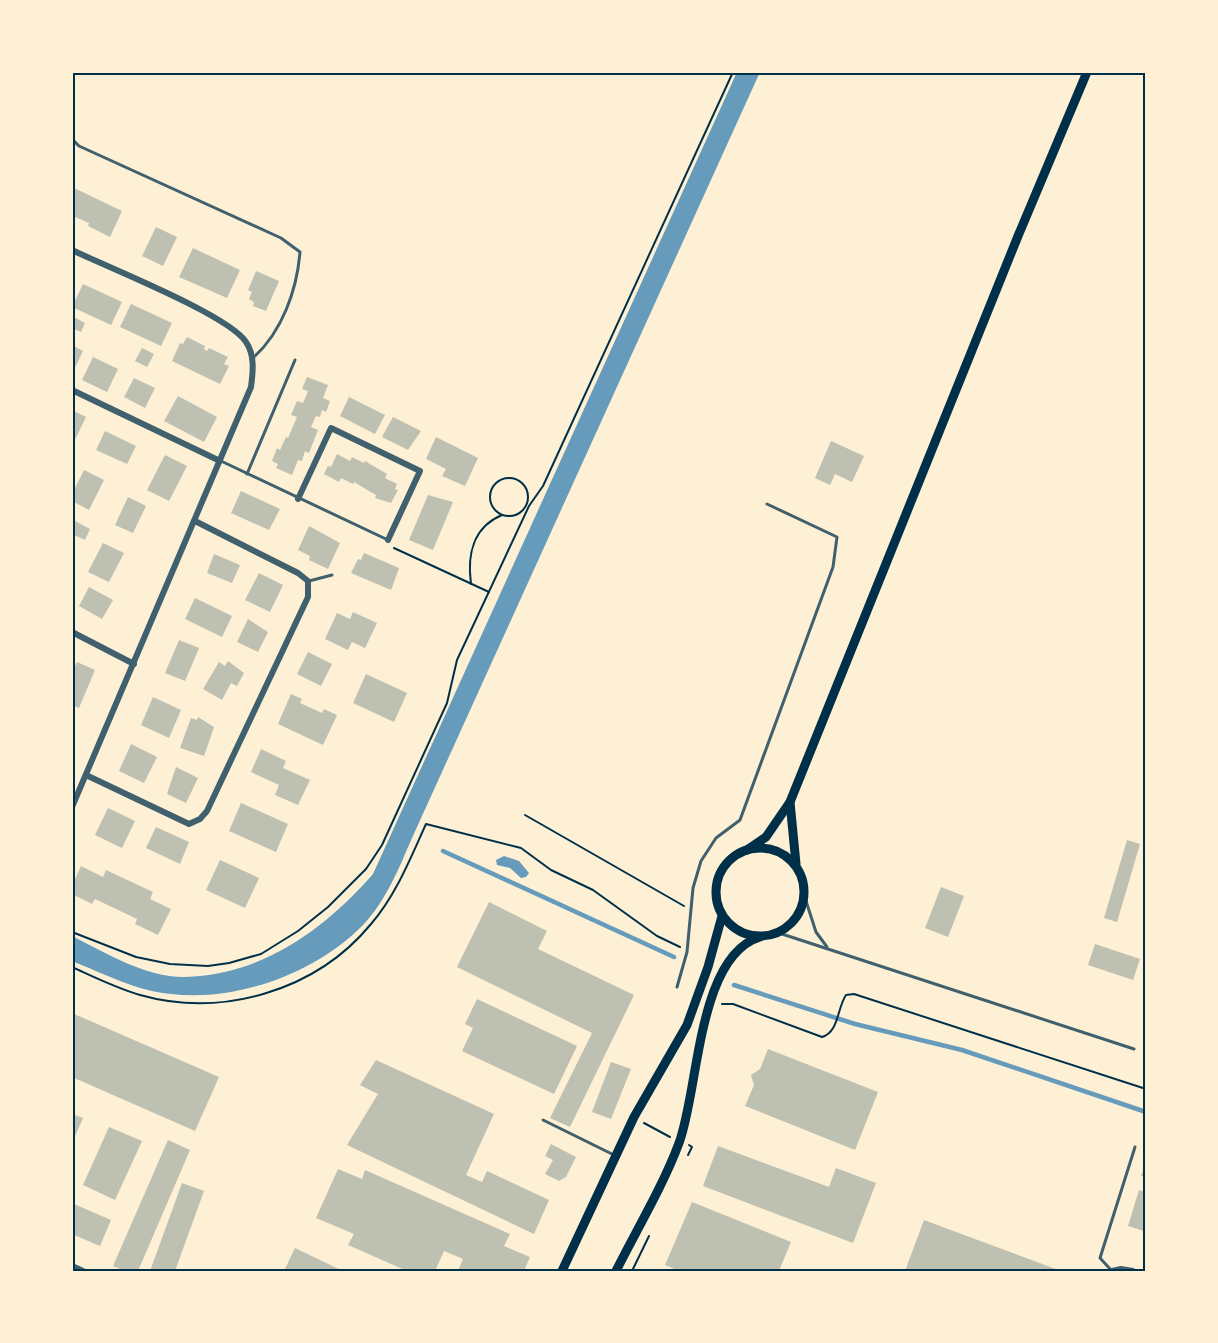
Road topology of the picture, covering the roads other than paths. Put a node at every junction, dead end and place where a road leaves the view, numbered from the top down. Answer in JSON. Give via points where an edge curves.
{"nodes":[{"id":1,"x":1087,"y":72,"type":"edge"},
{"id":2,"x":72,"y":139,"type":"edge"},
{"id":3,"x":72,"y":250,"type":"edge"},
{"id":4,"x":252,"y":359,"type":"junction"},
{"id":5,"x":296,"y":360,"type":"dead end"},
{"id":6,"x":72,"y":390,"type":"edge"},
{"id":7,"x":220,"y":461,"type":"junction"},
{"id":8,"x":247,"y":474,"type":"junction"},
{"id":9,"x":298,"y":499,"type":"junction"},
{"id":10,"x":766,"y":504,"type":"dead end"},
{"id":11,"x":195,"y":521,"type":"junction"},
{"id":12,"x":388,"y":540,"type":"joint"},
{"id":13,"x":332,"y":575,"type":"dead end"},
{"id":14,"x":308,"y":581,"type":"junction"},
{"id":15,"x":72,"y":632,"type":"edge"},
{"id":16,"x":134,"y":664,"type":"junction"},
{"id":17,"x":86,"y":775,"type":"junction"},
{"id":18,"x":790,"y":802,"type":"junction"},
{"id":19,"x":72,"y":807,"type":"edge"},
{"id":20,"x":747,"y":850,"type":"junction"},
{"id":21,"x":796,"y":864,"type":"junction"},
{"id":22,"x":805,"y":898,"type":"junction"},
{"id":23,"x":722,"y":915,"type":"junction"},
{"id":24,"x":779,"y":933,"type":"junction"},
{"id":25,"x":760,"y":937,"type":"junction"},
{"id":26,"x":828,"y":949,"type":"junction"},
{"id":27,"x":677,"y":987,"type":"dead end"},
{"id":28,"x":1134,"y":1049,"type":"dead end"},
{"id":29,"x":543,"y":1120,"type":"dead end"},
{"id":30,"x":1135,"y":1147,"type":"dead end"},
{"id":31,"x":616,"y":1156,"type":"junction"},
{"id":32,"x":72,"y":1266,"type":"edge"},
{"id":33,"x":83,"y":1271,"type":"edge"},
{"id":34,"x":562,"y":1271,"type":"edge"},
{"id":35,"x":616,"y":1271,"type":"edge"},
{"id":36,"x":1112,"y":1271,"type":"edge"},
{"id":37,"x":1133,"y":1271,"type":"edge"}],
"edges":[{"from":1,"to":18,"type":"main road"},
{"from":2,"to":4,"type":"lane","via":[[79,146],[281,238],[300,252],[296,284],[266,346]]},
{"from":3,"to":4,"type":"street","via":[[226,322],[248,344]]},
{"from":4,"to":7,"type":"street","via":[[251,387]]},
{"from":5,"to":8,"type":"lane"},
{"from":6,"to":7,"type":"street"},
{"from":7,"to":8,"type":"lane"},
{"from":7,"to":11,"type":"street"},
{"from":8,"to":9,"type":"lane"},
{"from":9,"to":12,"type":"lane"},
{"from":9,"to":12,"type":"street","via":[[331,429],[420,471]]},
{"from":10,"to":27,"type":"lane","via":[[837,537],[833,567],[740,820],[716,838],[701,861],[693,888],[687,952]]},
{"from":11,"to":14,"type":"street"},
{"from":11,"to":16,"type":"street"},
{"from":13,"to":14,"type":"lane"},
{"from":14,"to":17,"type":"street","via":[[308,597],[200,819],[189,824]]},
{"from":15,"to":16,"type":"street"},
{"from":16,"to":17,"type":"street"},
{"from":17,"to":19,"type":"street"},
{"from":18,"to":20,"type":"main road","via":[[766,837]]},
{"from":18,"to":21,"type":"main road"},
{"from":20,"to":21,"type":"main road","via":[[774,849]]},
{"from":20,"to":23,"type":"main road","via":[[727,863],[718,877],[717,900]]},
{"from":21,"to":22,"type":"main road","via":[[804,880]]},
{"from":22,"to":24,"type":"main road","via":[[800,912]]},
{"from":22,"to":26,"type":"lane","via":[[816,932]]},
{"from":23,"to":25,"type":"main road","via":[[739,931]]},
{"from":23,"to":31,"type":"main road","via":[[687,1025]]},
{"from":24,"to":25,"type":"main road"},
{"from":24,"to":26,"type":"lane"},
{"from":25,"to":35,"type":"main road","via":[[747,941],[723,971],[704,1026],[680,1141]]},
{"from":26,"to":28,"type":"lane"},
{"from":29,"to":31,"type":"lane"},
{"from":30,"to":36,"type":"lane","via":[[1100,1258]]},
{"from":31,"to":34,"type":"main road"},
{"from":32,"to":33,"type":"street"},
{"from":36,"to":37,"type":"street"}]}
